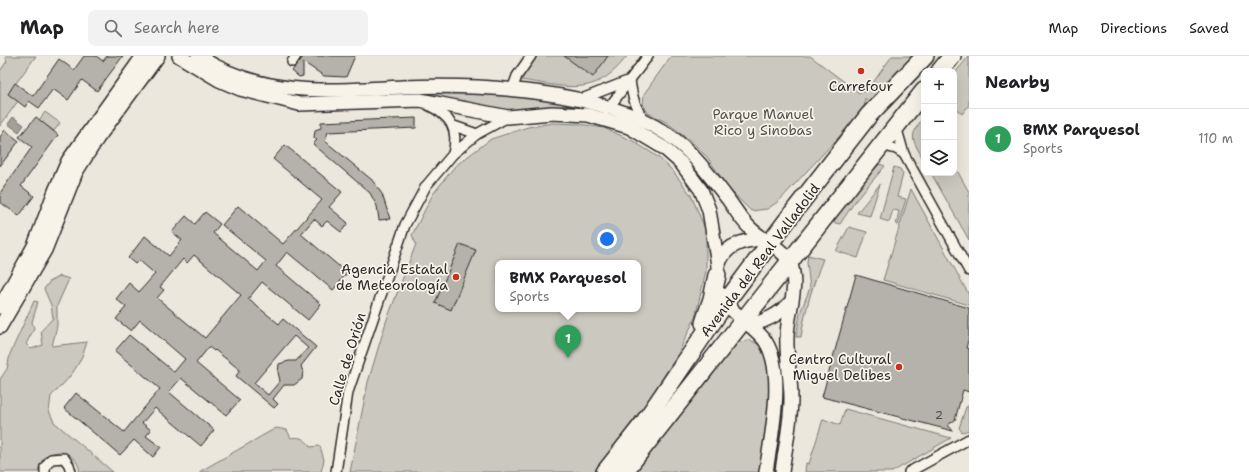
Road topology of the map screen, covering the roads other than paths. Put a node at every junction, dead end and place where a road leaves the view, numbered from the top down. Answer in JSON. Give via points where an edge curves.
{"nodes":[{"id":1,"x":143,"y":56,"type":"edge"},
{"id":2,"x":158,"y":56,"type":"edge"},
{"id":3,"x":179,"y":56,"type":"edge"},
{"id":4,"x":198,"y":56,"type":"edge"},
{"id":5,"x":531,"y":56,"type":"edge"},
{"id":6,"x":648,"y":56,"type":"edge"},
{"id":7,"x":925,"y":56,"type":"edge"},
{"id":8,"x":952,"y":56,"type":"edge"},
{"id":9,"x":942,"y":68,"type":"edge"},
{"id":10,"x":630,"y":80,"type":"junction"},
{"id":11,"x":512,"y":90,"type":"junction"},
{"id":12,"x":921,"y":95,"type":"edge"},
{"id":13,"x":420,"y":100,"type":"junction"},
{"id":14,"x":579,"y":100,"type":"junction"},
{"id":15,"x":610,"y":107,"type":"junction"},
{"id":16,"x":552,"y":113,"type":"junction"},
{"id":17,"x":508,"y":117,"type":"junction"},
{"id":18,"x":645,"y":121,"type":"junction"},
{"id":19,"x":620,"y":124,"type":"junction"},
{"id":20,"x":454,"y":126,"type":"junction"},
{"id":21,"x":896,"y":126,"type":"junction"},
{"id":22,"x":477,"y":134,"type":"junction"},
{"id":23,"x":881,"y":145,"type":"junction"},
{"id":24,"x":453,"y":154,"type":"junction"},
{"id":25,"x":904,"y":154,"type":"junction"},
{"id":26,"x":766,"y":241,"type":"junction"},
{"id":27,"x":790,"y":262,"type":"junction"},
{"id":28,"x":718,"y":270,"type":"junction"},
{"id":29,"x":969,"y":270,"type":"edge"},
{"id":30,"x":726,"y":302,"type":"junction"},
{"id":31,"x":790,"y":303,"type":"junction"},
{"id":32,"x":0,"y":307,"type":"edge"},
{"id":33,"x":746,"y":322,"type":"junction"},
{"id":34,"x":0,"y":327,"type":"edge"},
{"id":35,"x":695,"y":348,"type":"junction"},
{"id":36,"x":969,"y":439,"type":"edge"},
{"id":37,"x":45,"y":472,"type":"edge"},
{"id":38,"x":71,"y":472,"type":"edge"},
{"id":39,"x":336,"y":472,"type":"edge"},
{"id":40,"x":605,"y":472,"type":"edge"},
{"id":41,"x":624,"y":472,"type":"edge"},
{"id":42,"x":766,"y":472,"type":"edge"},
{"id":43,"x":782,"y":472,"type":"edge"},
{"id":44,"x":909,"y":472,"type":"edge"}],
"edges":[{"from":1,"to":32,"type":"street","via":[[68,162],[34,246]]},
{"from":2,"to":34,"type":"street","via":[[83,160],[67,192],[45,250]]},
{"from":3,"to":13,"type":"street","via":[[219,80],[240,89],[299,104]]},
{"from":4,"to":11,"type":"street","via":[[217,68],[253,82],[308,91],[431,87]]},
{"from":5,"to":11,"type":"street","via":[[517,76]]},
{"from":6,"to":10,"type":"street"},
{"from":7,"to":26,"type":"highway","name":"Avenida del Real Valladolid","via":[[869,115]]},
{"from":8,"to":9,"type":"highway"},
{"from":10,"to":14,"type":"street"},
{"from":10,"to":15,"type":"street"},
{"from":10,"to":18,"type":"street","via":[[632,98]]},
{"from":11,"to":14,"type":"street"},
{"from":12,"to":21,"type":"highway","name":"Avenida del Real Valladolid"},
{"from":13,"to":17,"type":"street"},
{"from":13,"to":20,"type":"street","via":[[440,110]]},
{"from":14,"to":15,"type":"street"},
{"from":15,"to":16,"type":"street","via":[[604,112],[572,108]]},
{"from":15,"to":18,"type":"street"},
{"from":15,"to":19,"type":"street"},
{"from":16,"to":17,"type":"street"},
{"from":16,"to":19,"type":"street","via":[[588,115]]},
{"from":17,"to":22,"type":"street","name":"Calle de Orión"},
{"from":18,"to":26,"type":"street","via":[[668,134],[698,162],[748,227]]},
{"from":19,"to":28,"type":"street","via":[[639,131],[664,148],[681,163],[701,190],[710,210]]},
{"from":20,"to":22,"type":"street"},
{"from":20,"to":24,"type":"street","via":[[456,141]]},
{"from":21,"to":23,"type":"highway","name":"Avenida del Real Valladolid"},
{"from":21,"to":25,"type":"street"},
{"from":22,"to":24,"type":"street","name":"Calle de Orión"},
{"from":23,"to":25,"type":"street"},
{"from":23,"to":27,"type":"highway","name":"Avenida del Real Valladolid"},
{"from":24,"to":39,"type":"street","name":"Calle de Orión","via":[[426,186],[405,225],[348,392]]},
{"from":25,"to":29,"type":"street"},
{"from":26,"to":27,"type":"street"},
{"from":26,"to":28,"type":"street","via":[[745,240],[734,245],[726,252]]},
{"from":26,"to":30,"type":"highway","name":"Avenida del Real Valladolid"},
{"from":27,"to":31,"type":"street","via":[[794,286]]},
{"from":27,"to":33,"type":"highway","name":"Avenida del Real Valladolid"},
{"from":28,"to":30,"type":"street","via":[[719,288]]},
{"from":28,"to":35,"type":"highway","via":[[712,299]]},
{"from":30,"to":33,"type":"street"},
{"from":30,"to":35,"type":"highway","name":"Avenida del Real Valladolid"},
{"from":31,"to":33,"type":"street","via":[[771,318]]},
{"from":31,"to":43,"type":"street","via":[[786,338],[791,400]]},
{"from":33,"to":41,"type":"highway","name":"Avenida del Real Valladolid"},
{"from":33,"to":42,"type":"street","via":[[769,347],[774,363],[774,416]]},
{"from":35,"to":40,"type":"highway","name":"Avenida del Real Valladolid","via":[[643,424]]},
{"from":36,"to":44,"type":"street"},
{"from":37,"to":38,"type":"street","via":[[45,467],[51,460],[64,458],[70,465]]}]}
